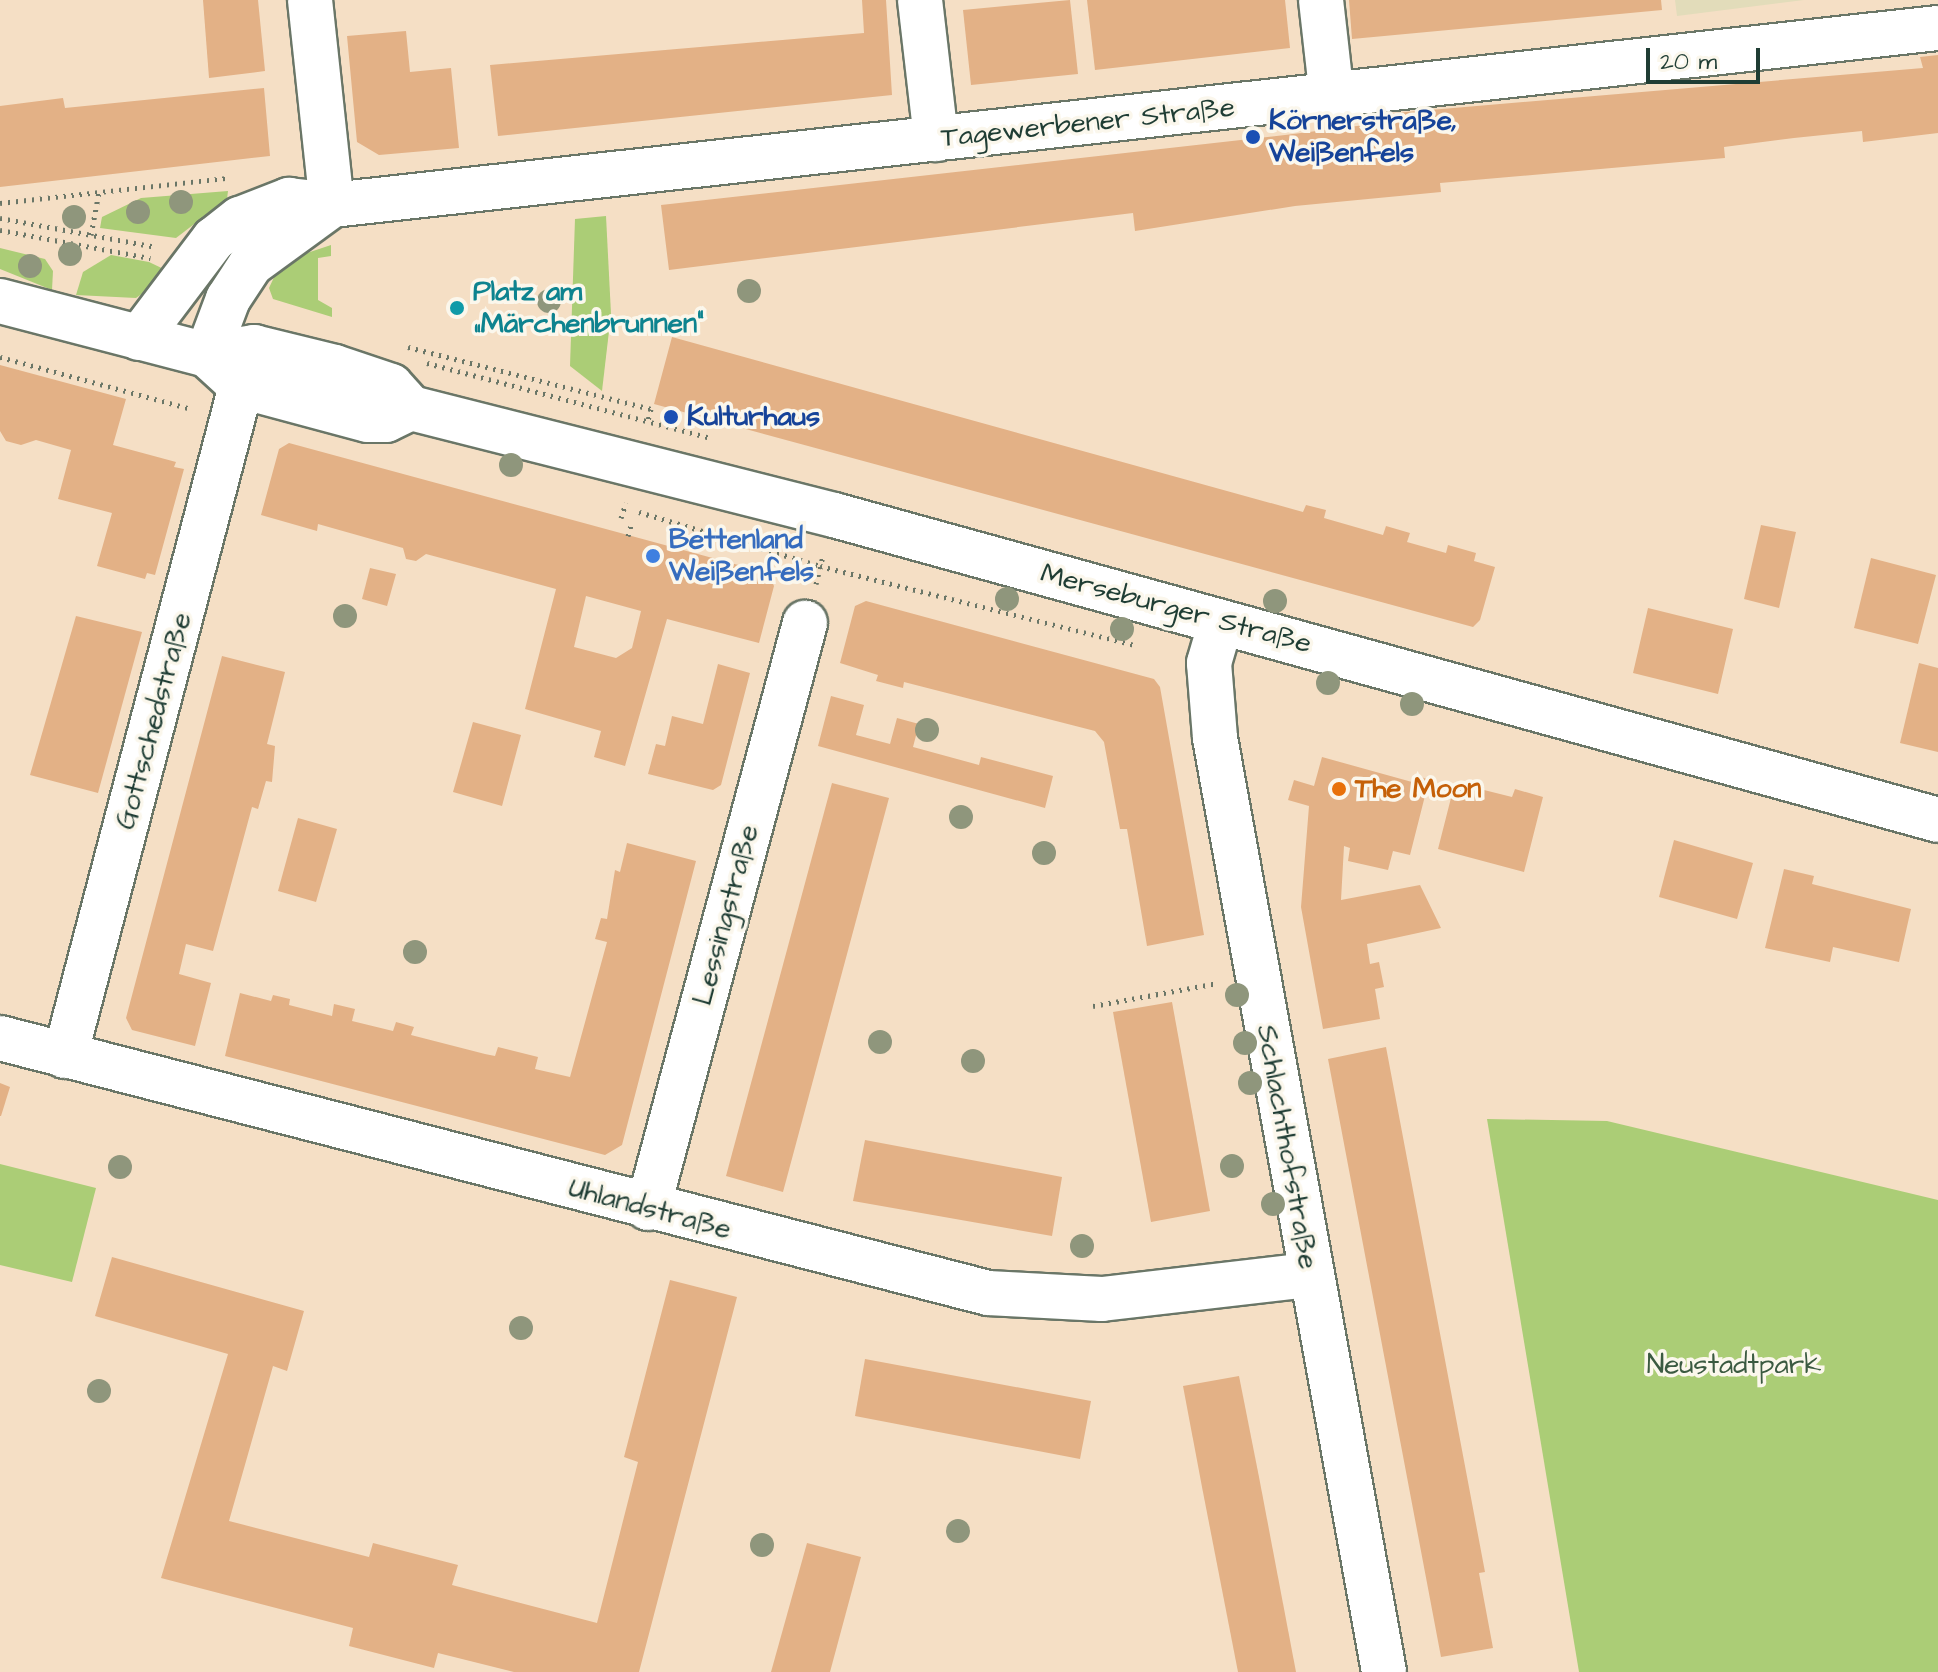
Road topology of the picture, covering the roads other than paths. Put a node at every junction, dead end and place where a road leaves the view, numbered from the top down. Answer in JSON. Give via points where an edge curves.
{"nodes":[{"id":1,"x":310,"y":0,"type":"edge"},
{"id":2,"x":920,"y":0,"type":"edge"},
{"id":3,"x":1321,"y":0,"type":"edge"},
{"id":4,"x":1869,"y":18,"type":"edge"},
{"id":5,"x":1938,"y":28,"type":"edge"},
{"id":6,"x":1332,"y":98,"type":"junction"},
{"id":7,"x":936,"y":139,"type":"junction"},
{"id":8,"x":332,"y":205,"type":"junction"},
{"id":9,"x":0,"y":301,"type":"edge"},
{"id":10,"x":139,"y":338,"type":"junction"},
{"id":11,"x":207,"y":355,"type":"junction"},
{"id":12,"x":237,"y":403,"type":"junction"},
{"id":13,"x":411,"y":408,"type":"junction"},
{"id":14,"x":1221,"y":622,"type":"junction"},
{"id":15,"x":805,"y":623,"type":"road end"},
{"id":16,"x":1938,"y":820,"type":"edge"},
{"id":17,"x":0,"y":1038,"type":"edge"},
{"id":18,"x":65,"y":1056,"type":"junction"},
{"id":19,"x":648,"y":1208,"type":"junction"},
{"id":20,"x":1310,"y":1275,"type":"junction"},
{"id":21,"x":1384,"y":1672,"type":"edge"}],
"edges":[{"from":1,"to":8,"type":"street"},
{"from":2,"to":7,"type":"street"},
{"from":3,"to":6,"type":"street"},
{"from":4,"to":5,"type":"street","name":"Tagewerbener Straße"},
{"from":4,"to":6,"type":"street","name":"Tagewerbener Straße"},
{"from":6,"to":7,"type":"street","name":"Tagewerbener Straße"},
{"from":7,"to":8,"type":"street","name":"Tagewerbener Straße"},
{"from":8,"to":10,"type":"street","name":"Tagewerbener Straße","via":[[289,200],[240,219],[214,239]]},
{"from":8,"to":11,"type":"street","via":[[251,264],[228,299]]},
{"from":9,"to":10,"type":"street","name":"Merseburger Straße"},
{"from":10,"to":11,"type":"street","name":"Merseburger Straße"},
{"from":11,"to":12,"type":"street","name":"Merseburger Straße"},
{"from":11,"to":13,"type":"street","name":"Merseburger Straße","via":[[254,347],[335,367],[391,386]]},
{"from":12,"to":13,"type":"street","name":"Merseburger Straße","via":[[368,420],[386,420]]},
{"from":12,"to":18,"type":"street","name":"Gottschedstraße"},
{"from":13,"to":14,"type":"street","name":"Merseburger Straße","via":[[834,515]]},
{"from":14,"to":16,"type":"street","name":"Merseburger Straße"},
{"from":14,"to":20,"type":"street","name":"Schlachthofstraße","via":[[1209,663],[1215,738]]},
{"from":15,"to":19,"type":"street","name":"Lessingstraße"},
{"from":17,"to":18,"type":"street","name":"Uhlandstraße"},
{"from":18,"to":19,"type":"street","name":"Uhlandstraße"},
{"from":19,"to":20,"type":"street","name":"Uhlandstraße","via":[[988,1293],[1102,1299]]},
{"from":20,"to":21,"type":"street","name":"Schlachthofstraße"}]}
